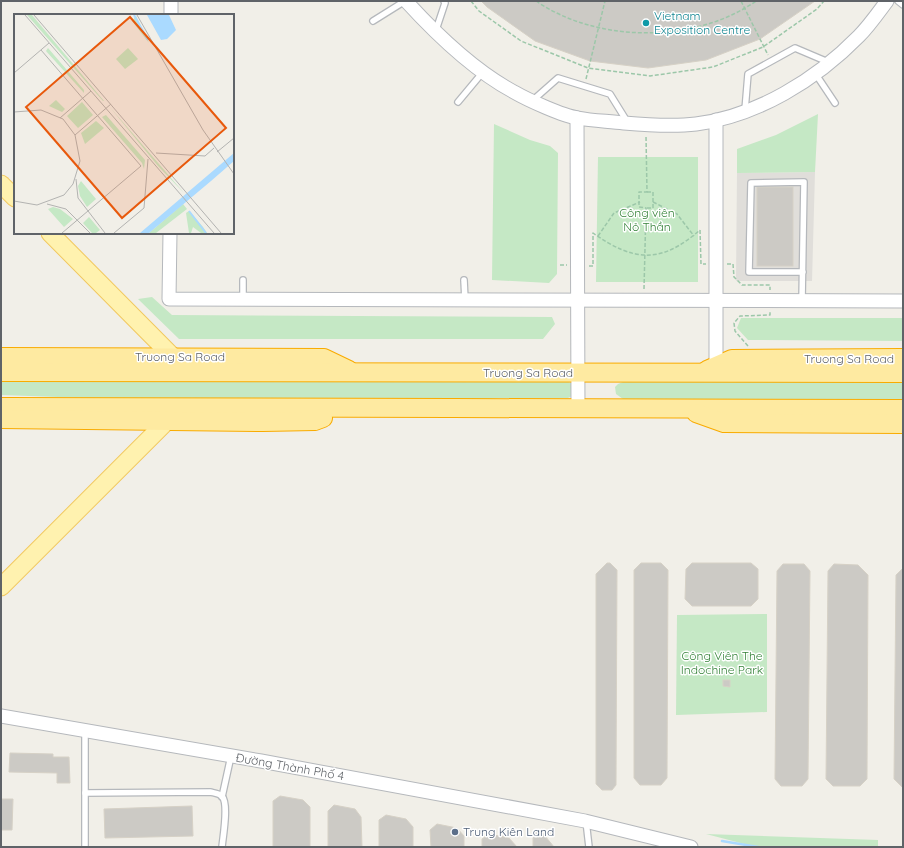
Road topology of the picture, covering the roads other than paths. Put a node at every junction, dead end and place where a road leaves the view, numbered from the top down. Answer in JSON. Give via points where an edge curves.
{"nodes":[{"id":1,"x":171,"y":1,"type":"edge"},
{"id":2,"x":405,"y":1,"type":"edge"},
{"id":3,"x":444,"y":1,"type":"edge"},
{"id":4,"x":887,"y":1,"type":"edge"},
{"id":5,"x":898,"y":1,"type":"edge"},
{"id":6,"x":903,"y":5,"type":"edge"},
{"id":7,"x":171,"y":14,"type":"edge"},
{"id":8,"x":373,"y":21,"type":"dead end"},
{"id":9,"x":435,"y":32,"type":"junction"},
{"id":10,"x":828,"y":62,"type":"junction"},
{"id":11,"x":483,"y":72,"type":"junction"},
{"id":12,"x":815,"y":72,"type":"junction"},
{"id":13,"x":532,"y":101,"type":"junction"},
{"id":14,"x":458,"y":102,"type":"dead end"},
{"id":15,"x":836,"y":103,"type":"dead end"},
{"id":16,"x":745,"y":113,"type":"junction"},
{"id":17,"x":577,"y":118,"type":"junction"},
{"id":18,"x":716,"y":120,"type":"junction"},
{"id":19,"x":628,"y":123,"type":"junction"},
{"id":20,"x":1,"y":184,"type":"edge"},
{"id":21,"x":14,"y":197,"type":"edge"},
{"id":22,"x":51,"y":234,"type":"edge"},
{"id":23,"x":170,"y":234,"type":"edge"},
{"id":24,"x":803,"y":272,"type":"junction"},
{"id":25,"x":243,"y":280,"type":"dead end"},
{"id":26,"x":464,"y":280,"type":"dead end"},
{"id":27,"x":243,"y":299,"type":"junction"},
{"id":28,"x":465,"y":300,"type":"junction"},
{"id":29,"x":576,"y":300,"type":"junction"},
{"id":30,"x":716,"y":301,"type":"junction"},
{"id":31,"x":802,"y":301,"type":"junction"},
{"id":32,"x":903,"y":301,"type":"edge"},
{"id":33,"x":1,"y":357,"type":"edge"},
{"id":34,"x":174,"y":357,"type":"junction"},
{"id":35,"x":903,"y":358,"type":"edge"},
{"id":36,"x":784,"y":366,"type":"junction"},
{"id":37,"x":709,"y":370,"type":"junction"},
{"id":38,"x":1,"y":372,"type":"edge"},
{"id":39,"x":355,"y":372,"type":"junction"},
{"id":40,"x":577,"y":373,"type":"junction"},
{"id":41,"x":903,"y":373,"type":"edge"},
{"id":42,"x":1,"y":407,"type":"edge"},
{"id":43,"x":578,"y":408,"type":"junction"},
{"id":44,"x":346,"y":409,"type":"junction"},
{"id":45,"x":903,"y":409,"type":"edge"},
{"id":46,"x":774,"y":416,"type":"junction"},
{"id":47,"x":1,"y":419,"type":"edge"},
{"id":48,"x":167,"y":421,"type":"junction"},
{"id":49,"x":903,"y":424,"type":"edge"},
{"id":50,"x":1,"y":587,"type":"edge"},
{"id":51,"x":1,"y":716,"type":"edge"},
{"id":52,"x":85,"y":729,"type":"junction"},
{"id":53,"x":231,"y":756,"type":"junction"},
{"id":54,"x":86,"y":793,"type":"junction"},
{"id":55,"x":222,"y":797,"type":"junction"},
{"id":56,"x":582,"y":821,"type":"junction"},
{"id":57,"x":85,"y":847,"type":"edge"},
{"id":58,"x":222,"y":847,"type":"edge"},
{"id":59,"x":589,"y":847,"type":"edge"},
{"id":60,"x":691,"y":847,"type":"edge"}],
"edges":[{"from":1,"to":7,"type":"street"},
{"from":2,"to":8,"type":"lane"},
{"from":2,"to":9,"type":"street"},
{"from":3,"to":9,"type":"lane"},
{"from":4,"to":10,"type":"street","via":[[859,36]]},
{"from":5,"to":6,"type":"lane"},
{"from":9,"to":11,"type":"street"},
{"from":10,"to":12,"type":"street"},
{"from":10,"to":16,"type":"lane","via":[[796,48],[748,74]]},
{"from":11,"to":13,"type":"street"},
{"from":11,"to":14,"type":"lane"},
{"from":12,"to":15,"type":"lane"},
{"from":12,"to":16,"type":"street","via":[[784,93]]},
{"from":13,"to":17,"type":"street"},
{"from":13,"to":19,"type":"lane","via":[[558,78],[610,94]]},
{"from":16,"to":18,"type":"street"},
{"from":17,"to":19,"type":"street"},
{"from":17,"to":29,"type":"street"},
{"from":18,"to":19,"type":"street","via":[[690,124]]},
{"from":18,"to":30,"type":"street"},
{"from":20,"to":21,"type":"main road"},
{"from":22,"to":34,"type":"main road"},
{"from":23,"to":27,"type":"street","via":[[169,299]]},
{"from":24,"to":24,"type":"lane","via":[[804,182],[750,183],[749,272]]},
{"from":24,"to":31,"type":"lane"},
{"from":25,"to":27,"type":"lane"},
{"from":26,"to":28,"type":"lane"},
{"from":27,"to":28,"type":"street"},
{"from":28,"to":29,"type":"street"},
{"from":29,"to":30,"type":"street"},
{"from":29,"to":40,"type":"street"},
{"from":30,"to":31,"type":"street"},
{"from":30,"to":37,"type":"street"},
{"from":31,"to":32,"type":"street"},
{"from":33,"to":34,"type":"highway","name":"Truong Sa Road"},
{"from":34,"to":39,"type":"highway","name":"Truong Sa Road","via":[[324,358]]},
{"from":35,"to":36,"type":"highway","name":"Truong Sa Road"},
{"from":36,"to":37,"type":"highway","name":"Truong Sa Road"},
{"from":36,"to":41,"type":"highway","name":"Truong Sa Road"},
{"from":37,"to":40,"type":"highway","name":"Truong Sa Road"},
{"from":38,"to":39,"type":"highway","name":"Truong Sa Road"},
{"from":39,"to":40,"type":"highway","name":"Truong Sa Road"},
{"from":40,"to":43,"type":"street"},
{"from":42,"to":44,"type":"highway"},
{"from":43,"to":44,"type":"highway"},
{"from":43,"to":46,"type":"highway","via":[[682,408]]},
{"from":44,"to":48,"type":"highway","via":[[315,421]]},
{"from":45,"to":46,"type":"highway"},
{"from":46,"to":49,"type":"highway"},
{"from":47,"to":48,"type":"highway"},
{"from":48,"to":50,"type":"main road"},
{"from":51,"to":52,"type":"street","name":"Đường Thành Phố 4"},
{"from":52,"to":53,"type":"street","name":"Đường Thành Phố 4"},
{"from":52,"to":54,"type":"lane"},
{"from":53,"to":55,"type":"lane"},
{"from":53,"to":56,"type":"street","name":"Đường Thành Phố 4"},
{"from":54,"to":55,"type":"lane","via":[[210,792]]},
{"from":54,"to":57,"type":"lane"},
{"from":55,"to":58,"type":"lane","via":[[226,804]]},
{"from":56,"to":59,"type":"lane"},
{"from":56,"to":60,"type":"street","name":"Đường Thành Phố 4"}]}
